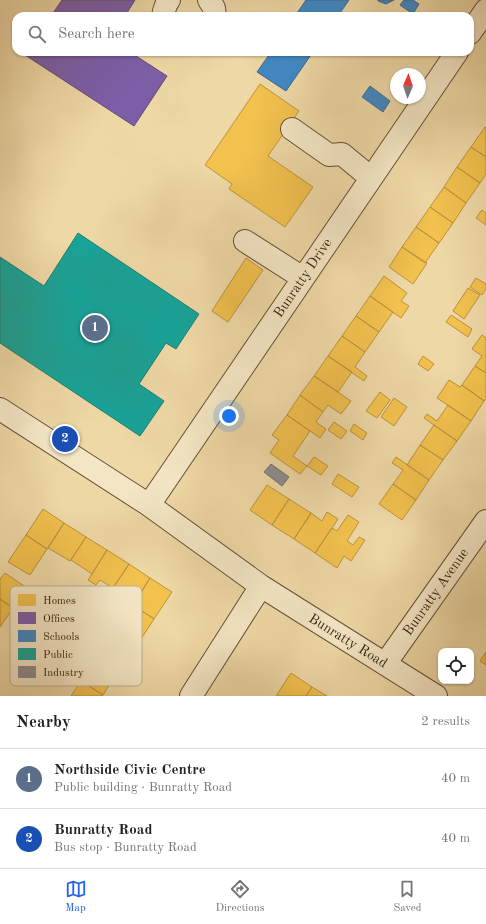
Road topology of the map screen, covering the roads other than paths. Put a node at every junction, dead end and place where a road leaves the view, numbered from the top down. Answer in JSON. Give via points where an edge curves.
{"nodes":[{"id":1,"x":169,"y":0,"type":"edge"},
{"id":2,"x":209,"y":0,"type":"edge"},
{"id":3,"x":486,"y":10,"type":"edge"},
{"id":4,"x":164,"y":12,"type":"edge"},
{"id":5,"x":214,"y":12,"type":"edge"},
{"id":6,"x":474,"y":27,"type":"edge"},
{"id":7,"x":454,"y":56,"type":"edge"},
{"id":8,"x":292,"y":129,"type":"dead end"},
{"id":9,"x":372,"y":178,"type":"junction"},
{"id":10,"x":245,"y":240,"type":"dead end"},
{"id":11,"x":303,"y":278,"type":"junction"},
{"id":12,"x":2,"y":416,"type":"edge"},
{"id":13,"x":149,"y":505,"type":"junction"},
{"id":14,"x":486,"y":521,"type":"edge"},
{"id":15,"x":261,"y":586,"type":"junction"},
{"id":16,"x":385,"y":664,"type":"junction"},
{"id":17,"x":191,"y":696,"type":"edge"},
{"id":18,"x":436,"y":696,"type":"edge"}],
"edges":[{"from":1,"to":4,"type":"street"},
{"from":2,"to":5,"type":"street"},
{"from":3,"to":6,"type":"street"},
{"from":7,"to":9,"type":"street","name":"Bunratty Drive"},
{"from":8,"to":9,"type":"street","via":[[329,155],[342,154]]},
{"from":9,"to":11,"type":"street","name":"Bunratty Drive"},
{"from":10,"to":11,"type":"street"},
{"from":11,"to":13,"type":"street","name":"Bunratty Drive"},
{"from":12,"to":13,"type":"street","name":"Bunratty Road"},
{"from":13,"to":15,"type":"street","name":"Bunratty Road"},
{"from":14,"to":16,"type":"street","name":"Bunratty Avenue"},
{"from":15,"to":16,"type":"street","name":"Bunratty Road"},
{"from":15,"to":17,"type":"street"},
{"from":16,"to":18,"type":"street","name":"Bunratty Road"}]}
